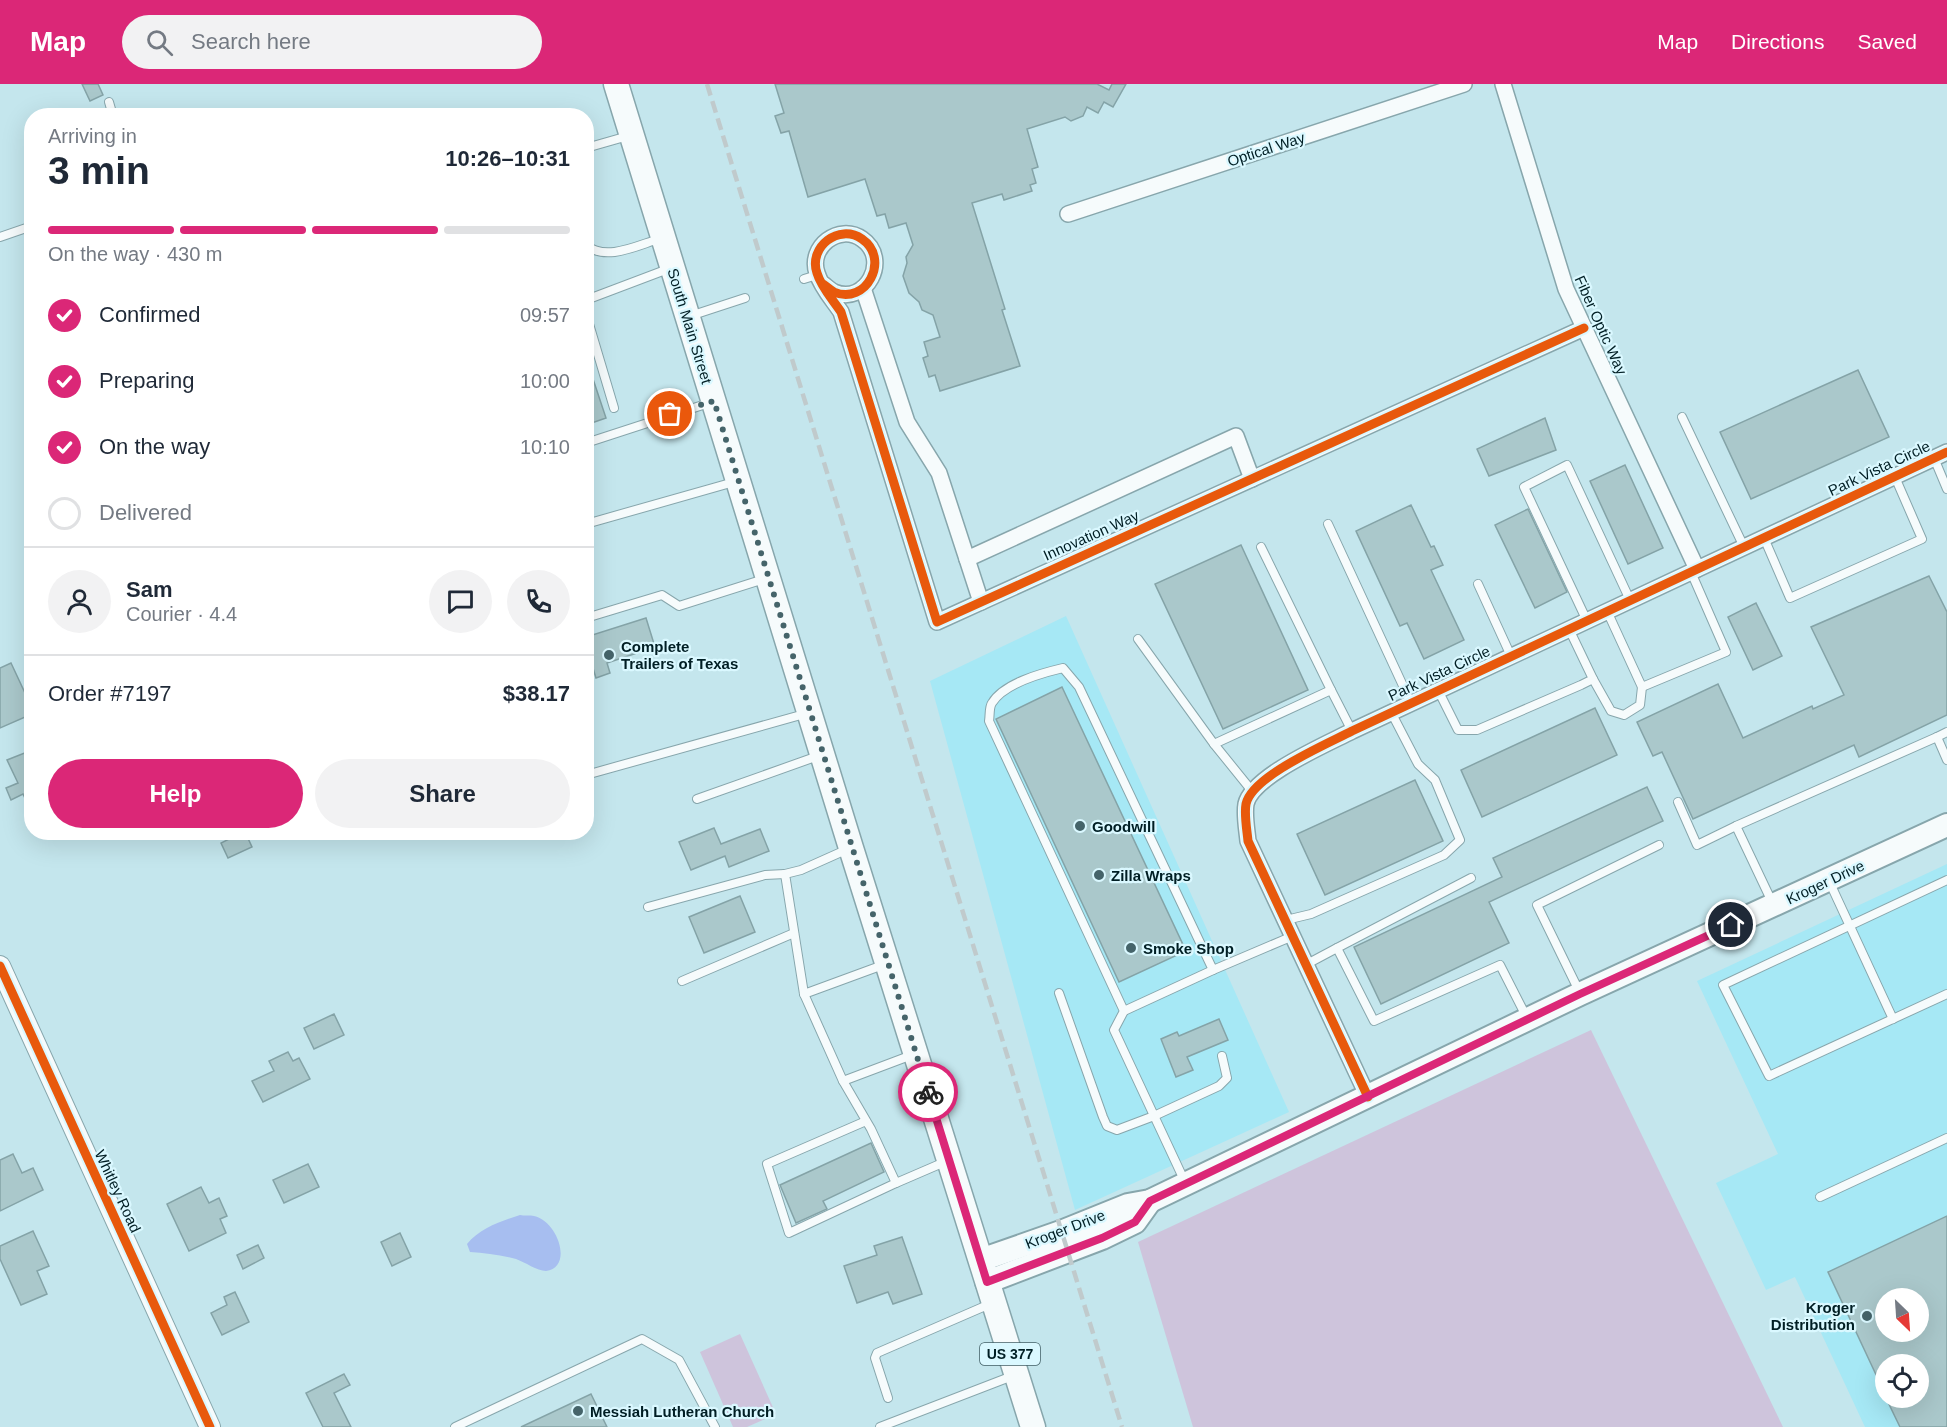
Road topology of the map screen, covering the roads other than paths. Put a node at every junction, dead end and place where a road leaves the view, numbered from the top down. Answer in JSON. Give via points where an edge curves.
{"nodes":[{"id":1,"x":616,"y":84,"type":"edge"},
{"id":2,"x":1464,"y":84,"type":"edge"},
{"id":3,"x":1503,"y":84,"type":"edge"},
{"id":4,"x":109,"y":102,"type":"dead end"},
{"id":5,"x":111,"y":108,"type":"edge"},
{"id":6,"x":632,"y":135,"type":"junction"},
{"id":7,"x":594,"y":146,"type":"edge"},
{"id":8,"x":1068,"y":214,"type":"dead end"},
{"id":9,"x":24,"y":229,"type":"edge"},
{"id":10,"x":0,"y":237,"type":"edge"},
{"id":11,"x":663,"y":237,"type":"junction"},
{"id":12,"x":594,"y":250,"type":"edge"},
{"id":13,"x":673,"y":268,"type":"junction"},
{"id":14,"x":814,"y":279,"type":"junction"},
{"id":15,"x":863,"y":288,"type":"junction"},
{"id":16,"x":594,"y":297,"type":"edge"},
{"id":17,"x":745,"y":298,"type":"dead end"},
{"id":18,"x":687,"y":317,"type":"junction"},
{"id":19,"x":1584,"y":328,"type":"junction"},
{"id":20,"x":594,"y":341,"type":"edge"},
{"id":21,"x":714,"y":401,"type":"junction"},
{"id":22,"x":614,"y":408,"type":"dead end"},
{"id":23,"x":1682,"y":417,"type":"dead end"},
{"id":24,"x":594,"y":440,"type":"edge"},
{"id":25,"x":1941,"y":455,"type":"edge"},
{"id":26,"x":1895,"y":477,"type":"junction"},
{"id":27,"x":1252,"y":479,"type":"junction"},
{"id":28,"x":738,"y":480,"type":"junction"},
{"id":29,"x":1947,"y":489,"type":"edge"},
{"id":30,"x":594,"y":522,"type":"edge"},
{"id":31,"x":1328,"y":524,"type":"dead end"},
{"id":32,"x":1764,"y":538,"type":"junction"},
{"id":33,"x":1261,"y":547,"type":"dead end"},
{"id":34,"x":1744,"y":547,"type":"junction"},
{"id":35,"x":967,"y":558,"type":"junction"},
{"id":36,"x":1694,"y":570,"type":"junction"},
{"id":37,"x":768,"y":578,"type":"junction"},
{"id":38,"x":1478,"y":584,"type":"dead end"},
{"id":39,"x":1630,"y":600,"type":"junction"},
{"id":40,"x":981,"y":602,"type":"junction"},
{"id":41,"x":1607,"y":611,"type":"junction"},
{"id":42,"x":594,"y":616,"type":"edge"},
{"id":43,"x":1587,"y":621,"type":"junction"},
{"id":44,"x":1569,"y":629,"type":"junction"},
{"id":45,"x":1138,"y":639,"type":"dead end"},
{"id":46,"x":1511,"y":656,"type":"junction"},
{"id":47,"x":1593,"y":679,"type":"junction"},
{"id":48,"x":1642,"y":687,"type":"junction"},
{"id":49,"x":1331,"y":690,"type":"junction"},
{"id":50,"x":1438,"y":690,"type":"junction"},
{"id":51,"x":1411,"y":703,"type":"junction"},
{"id":52,"x":1391,"y":712,"type":"junction"},
{"id":53,"x":810,"y":713,"type":"junction"},
{"id":54,"x":1352,"y":731,"type":"junction"},
{"id":55,"x":1947,"y":732,"type":"edge"},
{"id":56,"x":1937,"y":737,"type":"junction"},
{"id":57,"x":1214,"y":744,"type":"junction"},
{"id":58,"x":822,"y":754,"type":"junction"},
{"id":59,"x":1947,"y":760,"type":"edge"},
{"id":60,"x":594,"y":773,"type":"edge"},
{"id":61,"x":1252,"y":791,"type":"junction"},
{"id":62,"x":697,"y":799,"type":"dead end"},
{"id":63,"x":1678,"y":802,"type":"dead end"},
{"id":64,"x":1947,"y":825,"type":"edge"},
{"id":65,"x":1736,"y":826,"type":"junction"},
{"id":66,"x":1659,"y":845,"type":"dead end"},
{"id":67,"x":851,"y":848,"type":"junction"},
{"id":68,"x":785,"y":874,"type":"junction"},
{"id":69,"x":1471,"y":878,"type":"dead end"},
{"id":70,"x":1828,"y":880,"type":"junction"},
{"id":71,"x":1947,"y":880,"type":"edge"},
{"id":72,"x":1774,"y":905,"type":"junction"},
{"id":73,"x":648,"y":907,"type":"dead end"},
{"id":74,"x":1286,"y":920,"type":"junction"},
{"id":75,"x":1851,"y":926,"type":"junction"},
{"id":76,"x":794,"y":933,"type":"junction"},
{"id":77,"x":1293,"y":936,"type":"junction"},
{"id":78,"x":1337,"y":948,"type":"junction"},
{"id":79,"x":888,"y":963,"type":"junction"},
{"id":80,"x":1306,"y":964,"type":"junction"},
{"id":81,"x":0,"y":966,"type":"edge"},
{"id":82,"x":1213,"y":970,"type":"junction"},
{"id":83,"x":682,"y":981,"type":"dead end"},
{"id":84,"x":1059,"y":993,"type":"dead end"},
{"id":85,"x":804,"y":994,"type":"junction"},
{"id":86,"x":1580,"y":994,"type":"junction"},
{"id":87,"x":1947,"y":994,"type":"edge"},
{"id":88,"x":1124,"y":1011,"type":"junction"},
{"id":89,"x":1893,"y":1019,"type":"junction"},
{"id":90,"x":1528,"y":1020,"type":"junction"},
{"id":91,"x":916,"y":1054,"type":"junction"},
{"id":92,"x":1222,"y":1056,"type":"dead end"},
{"id":93,"x":843,"y":1081,"type":"junction"},
{"id":94,"x":1368,"y":1097,"type":"junction"},
{"id":95,"x":1154,"y":1116,"type":"junction"},
{"id":96,"x":866,"y":1121,"type":"junction"},
{"id":97,"x":1947,"y":1138,"type":"edge"},
{"id":98,"x":949,"y":1160,"type":"junction"},
{"id":99,"x":896,"y":1183,"type":"junction"},
{"id":100,"x":1186,"y":1184,"type":"junction"},
{"id":101,"x":1820,"y":1197,"type":"dead end"},
{"id":102,"x":987,"y":1281,"type":"junction"},
{"id":103,"x":1016,"y":1374,"type":"junction"},
{"id":104,"x":888,"y":1398,"type":"dead end"},
{"id":105,"x":210,"y":1427,"type":"edge"},
{"id":106,"x":455,"y":1427,"type":"edge"},
{"id":107,"x":715,"y":1427,"type":"edge"},
{"id":108,"x":880,"y":1427,"type":"edge"},
{"id":109,"x":1033,"y":1427,"type":"edge"}],
"edges":[{"from":1,"to":6,"type":"main road","name":"South Main Street","number":"US 377"},
{"from":2,"to":8,"type":"street","name":"Optical Way"},
{"from":3,"to":19,"type":"street","name":"Fiber Optic Way","via":[[1566,289]]},
{"from":4,"to":5,"type":"lane"},
{"from":6,"to":7,"type":"lane"},
{"from":6,"to":11,"type":"main road","name":"South Main Street","number":"US 377"},
{"from":9,"to":10,"type":"lane"},
{"from":11,"to":12,"type":"lane","via":[[611,253]]},
{"from":11,"to":13,"type":"main road","name":"South Main Street","number":"US 377"},
{"from":13,"to":16,"type":"lane"},
{"from":13,"to":18,"type":"main road","name":"South Main Street","number":"US 377"},
{"from":14,"to":15,"type":"street","via":[[845,294]]},
{"from":14,"to":15,"type":"street","via":[[816,255],[821,246],[831,237],[851,234],[867,242],[874,256],[874,271]]},
{"from":14,"to":40,"type":"street","name":"Innovation Way","via":[[841,312],[937,622]]},
{"from":15,"to":35,"type":"street","via":[[907,422],[939,472]]},
{"from":17,"to":18,"type":"lane"},
{"from":18,"to":21,"type":"main road","name":"South Main Street","number":"US 377"},
{"from":19,"to":27,"type":"street","name":"Innovation Way"},
{"from":19,"to":36,"type":"street","name":"Fiber Optic Way"},
{"from":20,"to":22,"type":"lane"},
{"from":21,"to":24,"type":"lane"},
{"from":21,"to":28,"type":"main road","name":"South Main Street","number":"US 377"},
{"from":23,"to":34,"type":"lane"},
{"from":25,"to":26,"type":"street","name":"Park Vista Circle"},
{"from":25,"to":29,"type":"lane"},
{"from":26,"to":32,"type":"street","name":"Park Vista Circle"},
{"from":26,"to":32,"type":"lane","via":[[1922,539],[1790,598]]},
{"from":27,"to":35,"type":"street","name":"Innovation Way","via":[[1236,436]]},
{"from":27,"to":40,"type":"street","name":"Innovation Way"},
{"from":28,"to":30,"type":"lane"},
{"from":28,"to":37,"type":"main road","name":"South Main Street","number":"US 377"},
{"from":31,"to":51,"type":"lane"},
{"from":32,"to":34,"type":"street","name":"Park Vista Circle"},
{"from":33,"to":49,"type":"lane"},
{"from":34,"to":36,"type":"street","name":"Park Vista Circle"},
{"from":35,"to":40,"type":"street"},
{"from":36,"to":39,"type":"street","name":"Park Vista Circle"},
{"from":36,"to":48,"type":"lane","via":[[1726,652]]},
{"from":37,"to":42,"type":"lane","via":[[679,606],[662,595]]},
{"from":37,"to":53,"type":"main road","name":"South Main Street","number":"US 377"},
{"from":38,"to":46,"type":"lane"},
{"from":39,"to":41,"type":"street","name":"Park Vista Circle"},
{"from":39,"to":43,"type":"lane","via":[[1567,465],[1524,487]]},
{"from":41,"to":43,"type":"street","name":"Park Vista Circle"},
{"from":41,"to":48,"type":"lane"},
{"from":43,"to":44,"type":"street","name":"Park Vista Circle"},
{"from":44,"to":46,"type":"street","name":"Park Vista Circle"},
{"from":44,"to":47,"type":"lane"},
{"from":45,"to":57,"type":"lane"},
{"from":46,"to":50,"type":"street","name":"Park Vista Circle"},
{"from":47,"to":48,"type":"lane","via":[[1611,711],[1624,716],[1640,705]]},
{"from":47,"to":50,"type":"lane","via":[[1477,730],[1458,730]]},
{"from":49,"to":54,"type":"lane"},
{"from":49,"to":57,"type":"lane"},
{"from":50,"to":51,"type":"street","name":"Park Vista Circle"},
{"from":51,"to":52,"type":"street","name":"Park Vista Circle"},
{"from":52,"to":54,"type":"street","name":"Park Vista Circle"},
{"from":52,"to":74,"type":"lane","via":[[1418,764],[1435,780],[1460,840],[1444,855],[1311,914]]},
{"from":53,"to":58,"type":"main road","name":"South Main Street","number":"US 377"},
{"from":53,"to":60,"type":"lane"},
{"from":54,"to":61,"type":"street","name":"Park Vista Circle","via":[[1279,768]]},
{"from":55,"to":56,"type":"lane"},
{"from":56,"to":59,"type":"lane"},
{"from":56,"to":65,"type":"lane"},
{"from":57,"to":61,"type":"lane"},
{"from":58,"to":62,"type":"lane"},
{"from":58,"to":67,"type":"main road","name":"South Main Street","number":"US 377"},
{"from":61,"to":74,"type":"street","via":[[1246,804],[1248,841]]},
{"from":63,"to":65,"type":"lane","via":[[1697,845]]},
{"from":64,"to":70,"type":"main road","name":"Kroger Drive"},
{"from":65,"to":72,"type":"lane"},
{"from":66,"to":86,"type":"lane","via":[[1538,905]]},
{"from":67,"to":68,"type":"lane"},
{"from":67,"to":79,"type":"main road","name":"South Main Street","number":"US 377"},
{"from":68,"to":73,"type":"lane","via":[[765,875]]},
{"from":68,"to":76,"type":"lane"},
{"from":69,"to":78,"type":"lane"},
{"from":70,"to":72,"type":"main road","name":"Kroger Drive"},
{"from":70,"to":75,"type":"lane"},
{"from":71,"to":75,"type":"lane"},
{"from":72,"to":86,"type":"main road","name":"Kroger Drive"},
{"from":74,"to":77,"type":"street"},
{"from":75,"to":89,"type":"lane"},
{"from":75,"to":89,"type":"lane","via":[[1723,985],[1769,1076]]},
{"from":76,"to":83,"type":"lane"},
{"from":76,"to":85,"type":"lane"},
{"from":77,"to":80,"type":"street"},
{"from":77,"to":82,"type":"lane"},
{"from":78,"to":80,"type":"lane"},
{"from":78,"to":90,"type":"lane","via":[[1374,1021],[1500,965]]},
{"from":79,"to":85,"type":"lane"},
{"from":79,"to":91,"type":"main road","name":"South Main Street","number":"US 377"},
{"from":80,"to":94,"type":"street"},
{"from":81,"to":105,"type":"street","name":"Whitley Road"},
{"from":82,"to":88,"type":"lane"},
{"from":82,"to":88,"type":"lane","via":[[1079,687],[1063,668],[1010,686],[992,703],[989,721]]},
{"from":84,"to":95,"type":"lane","via":[[1107,1126],[1117,1130]]},
{"from":85,"to":93,"type":"lane"},
{"from":86,"to":90,"type":"main road","name":"Kroger Drive"},
{"from":87,"to":89,"type":"lane"},
{"from":88,"to":95,"type":"lane","via":[[1114,1030]]},
{"from":90,"to":94,"type":"main road","name":"Kroger Drive"},
{"from":91,"to":93,"type":"lane"},
{"from":91,"to":98,"type":"main road","name":"South Main Street","number":"US 377"},
{"from":92,"to":95,"type":"lane","via":[[1227,1078],[1219,1086]]},
{"from":93,"to":96,"type":"lane"},
{"from":94,"to":100,"type":"main road","name":"Kroger Drive"},
{"from":95,"to":100,"type":"lane"},
{"from":96,"to":99,"type":"lane"},
{"from":96,"to":99,"type":"lane","via":[[767,1164],[789,1233]]},
{"from":97,"to":101,"type":"lane"},
{"from":98,"to":99,"type":"lane"},
{"from":98,"to":102,"type":"main road","name":"South Main Street","number":"US 377"},
{"from":100,"to":102,"type":"main road","name":"Kroger Drive","via":[[1150,1201],[1135,1222]]},
{"from":102,"to":103,"type":"main road","name":"South Main Street","number":"US 377"},
{"from":102,"to":104,"type":"lane","via":[[878,1353],[874,1358]]},
{"from":103,"to":108,"type":"lane"},
{"from":103,"to":109,"type":"main road","name":"South Main Street","number":"US 377"},
{"from":106,"to":107,"type":"lane","via":[[642,1339],[679,1360]]}]}
